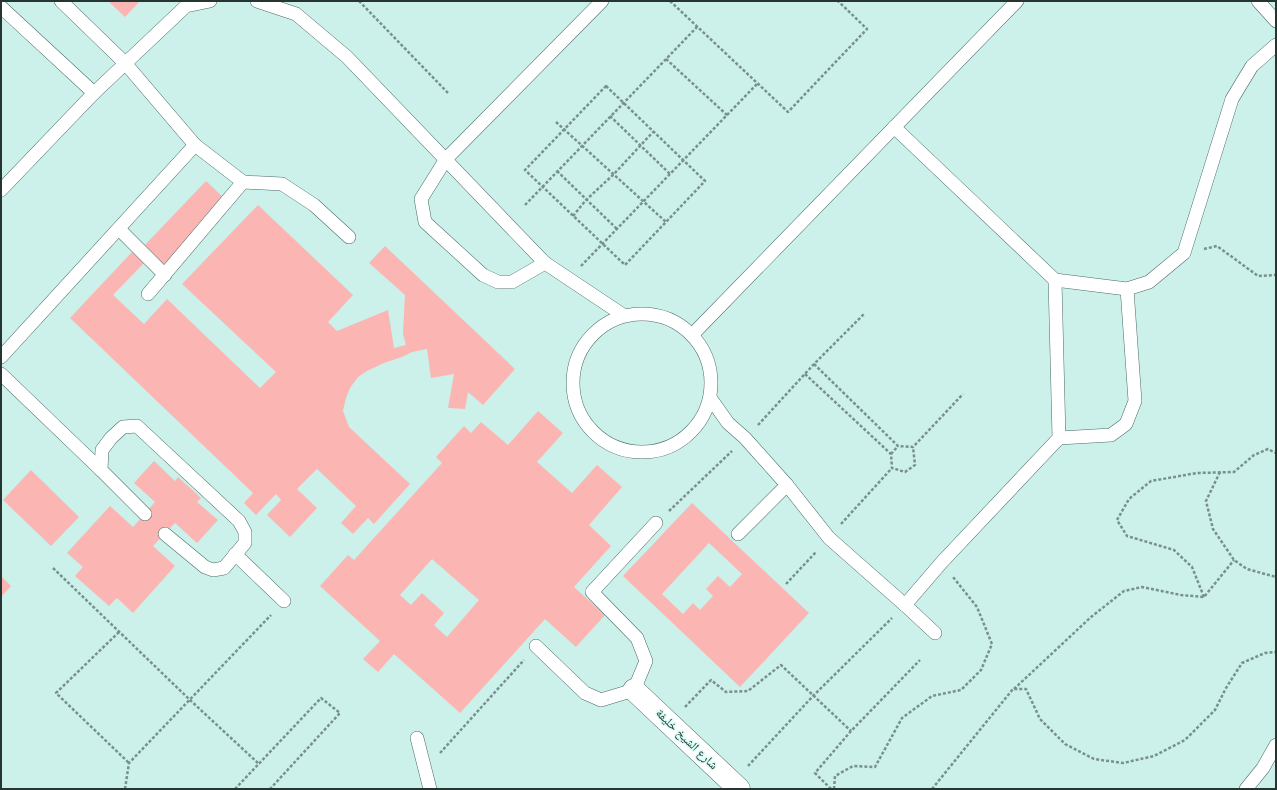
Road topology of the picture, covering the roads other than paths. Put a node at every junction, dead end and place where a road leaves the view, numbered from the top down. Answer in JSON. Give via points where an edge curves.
{"nodes":[{"id":1,"x":60,"y":1,"type":"edge"},
{"id":2,"x":210,"y":1,"type":"edge"},
{"id":3,"x":257,"y":1,"type":"edge"},
{"id":4,"x":602,"y":1,"type":"edge"},
{"id":5,"x":1017,"y":1,"type":"edge"},
{"id":6,"x":1258,"y":1,"type":"edge"},
{"id":7,"x":1,"y":8,"type":"edge"},
{"id":8,"x":1276,"y":21,"type":"edge"},
{"id":9,"x":1276,"y":46,"type":"edge"},
{"id":10,"x":125,"y":63,"type":"junction"},
{"id":11,"x":94,"y":93,"type":"junction"},
{"id":12,"x":894,"y":127,"type":"junction"},
{"id":13,"x":195,"y":145,"type":"junction"},
{"id":14,"x":446,"y":159,"type":"junction"},
{"id":15,"x":243,"y":182,"type":"junction"},
{"id":16,"x":1,"y":190,"type":"edge"},
{"id":17,"x":119,"y":229,"type":"junction"},
{"id":18,"x":349,"y":237,"type":"dead end"},
{"id":19,"x":545,"y":262,"type":"junction"},
{"id":20,"x":165,"y":275,"type":"junction"},
{"id":21,"x":1054,"y":280,"type":"junction"},
{"id":22,"x":1128,"y":289,"type":"junction"},
{"id":23,"x":148,"y":294,"type":"dead end"},
{"id":24,"x":623,"y":315,"type":"junction"},
{"id":25,"x":693,"y":334,"type":"junction"},
{"id":26,"x":1,"y":357,"type":"edge"},
{"id":27,"x":1,"y":374,"type":"edge"},
{"id":28,"x":711,"y":399,"type":"junction"},
{"id":29,"x":1059,"y":438,"type":"junction"},
{"id":30,"x":101,"y":470,"type":"junction"},
{"id":31,"x":787,"y":485,"type":"junction"},
{"id":32,"x":145,"y":514,"type":"dead end"},
{"id":33,"x":656,"y":523,"type":"road end"},
{"id":34,"x":165,"y":534,"type":"dead end"},
{"id":35,"x":738,"y":534,"type":"dead end"},
{"id":36,"x":235,"y":554,"type":"junction"},
{"id":37,"x":284,"y":602,"type":"road end"},
{"id":38,"x":905,"y":604,"type":"junction"},
{"id":39,"x":935,"y":633,"type":"dead end"},
{"id":40,"x":536,"y":646,"type":"road end"},
{"id":41,"x":634,"y":690,"type":"junction"},
{"id":42,"x":417,"y":738,"type":"dead end"},
{"id":43,"x":1276,"y":745,"type":"edge"},
{"id":44,"x":733,"y":787,"type":"edge"},
{"id":45,"x":430,"y":789,"type":"edge"},
{"id":46,"x":1246,"y":789,"type":"edge"}],
"edges":[{"from":1,"to":10,"type":"lane"},
{"from":2,"to":10,"type":"lane","via":[[186,6]]},
{"from":3,"to":14,"type":"lane","via":[[296,14],[347,57]]},
{"from":4,"to":14,"type":"lane"},
{"from":5,"to":12,"type":"lane"},
{"from":6,"to":8,"type":"lane"},
{"from":7,"to":11,"type":"lane"},
{"from":9,"to":22,"type":"lane","via":[[1252,66],[1232,99],[1184,253],[1148,282]]},
{"from":10,"to":11,"type":"lane"},
{"from":10,"to":13,"type":"lane"},
{"from":11,"to":16,"type":"lane"},
{"from":12,"to":21,"type":"lane"},
{"from":12,"to":25,"type":"lane"},
{"from":13,"to":15,"type":"lane"},
{"from":13,"to":17,"type":"lane"},
{"from":14,"to":19,"type":"lane"},
{"from":14,"to":19,"type":"lane","via":[[421,199],[425,222],[483,275],[498,282],[512,282]]},
{"from":15,"to":18,"type":"lane","via":[[282,184],[314,205]]},
{"from":15,"to":20,"type":"lane"},
{"from":17,"to":20,"type":"lane"},
{"from":17,"to":26,"type":"lane"},
{"from":19,"to":24,"type":"lane"},
{"from":20,"to":23,"type":"lane"},
{"from":21,"to":22,"type":"lane"},
{"from":21,"to":29,"type":"lane"},
{"from":22,"to":29,"type":"lane","via":[[1135,401],[1126,424],[1110,435]]},
{"from":24,"to":25,"type":"lane","via":[[660,315]]},
{"from":24,"to":28,"type":"lane","via":[[588,337],[571,376],[579,418],[610,447],[652,454],[691,436]]},
{"from":25,"to":28,"type":"lane","via":[[710,364]]},
{"from":27,"to":30,"type":"lane"},
{"from":28,"to":31,"type":"lane","via":[[728,422]]},
{"from":29,"to":38,"type":"lane"},
{"from":30,"to":32,"type":"lane"},
{"from":30,"to":36,"type":"lane","via":[[102,450],[111,438],[123,427],[137,426],[239,521],[245,532],[245,543]]},
{"from":31,"to":35,"type":"lane"},
{"from":31,"to":38,"type":"lane","via":[[829,538]]},
{"from":33,"to":41,"type":"lane","via":[[592,592],[637,638],[646,661]]},
{"from":34,"to":36,"type":"lane","via":[[205,567],[213,570],[224,568]]},
{"from":36,"to":37,"type":"lane"},
{"from":38,"to":39,"type":"lane"},
{"from":40,"to":41,"type":"lane","via":[[584,693],[601,700]]},
{"from":41,"to":44,"type":"street","name":"شارع الشيخ خليفة"},
{"from":42,"to":45,"type":"lane"},
{"from":43,"to":46,"type":"lane","via":[[1263,768]]}]}
